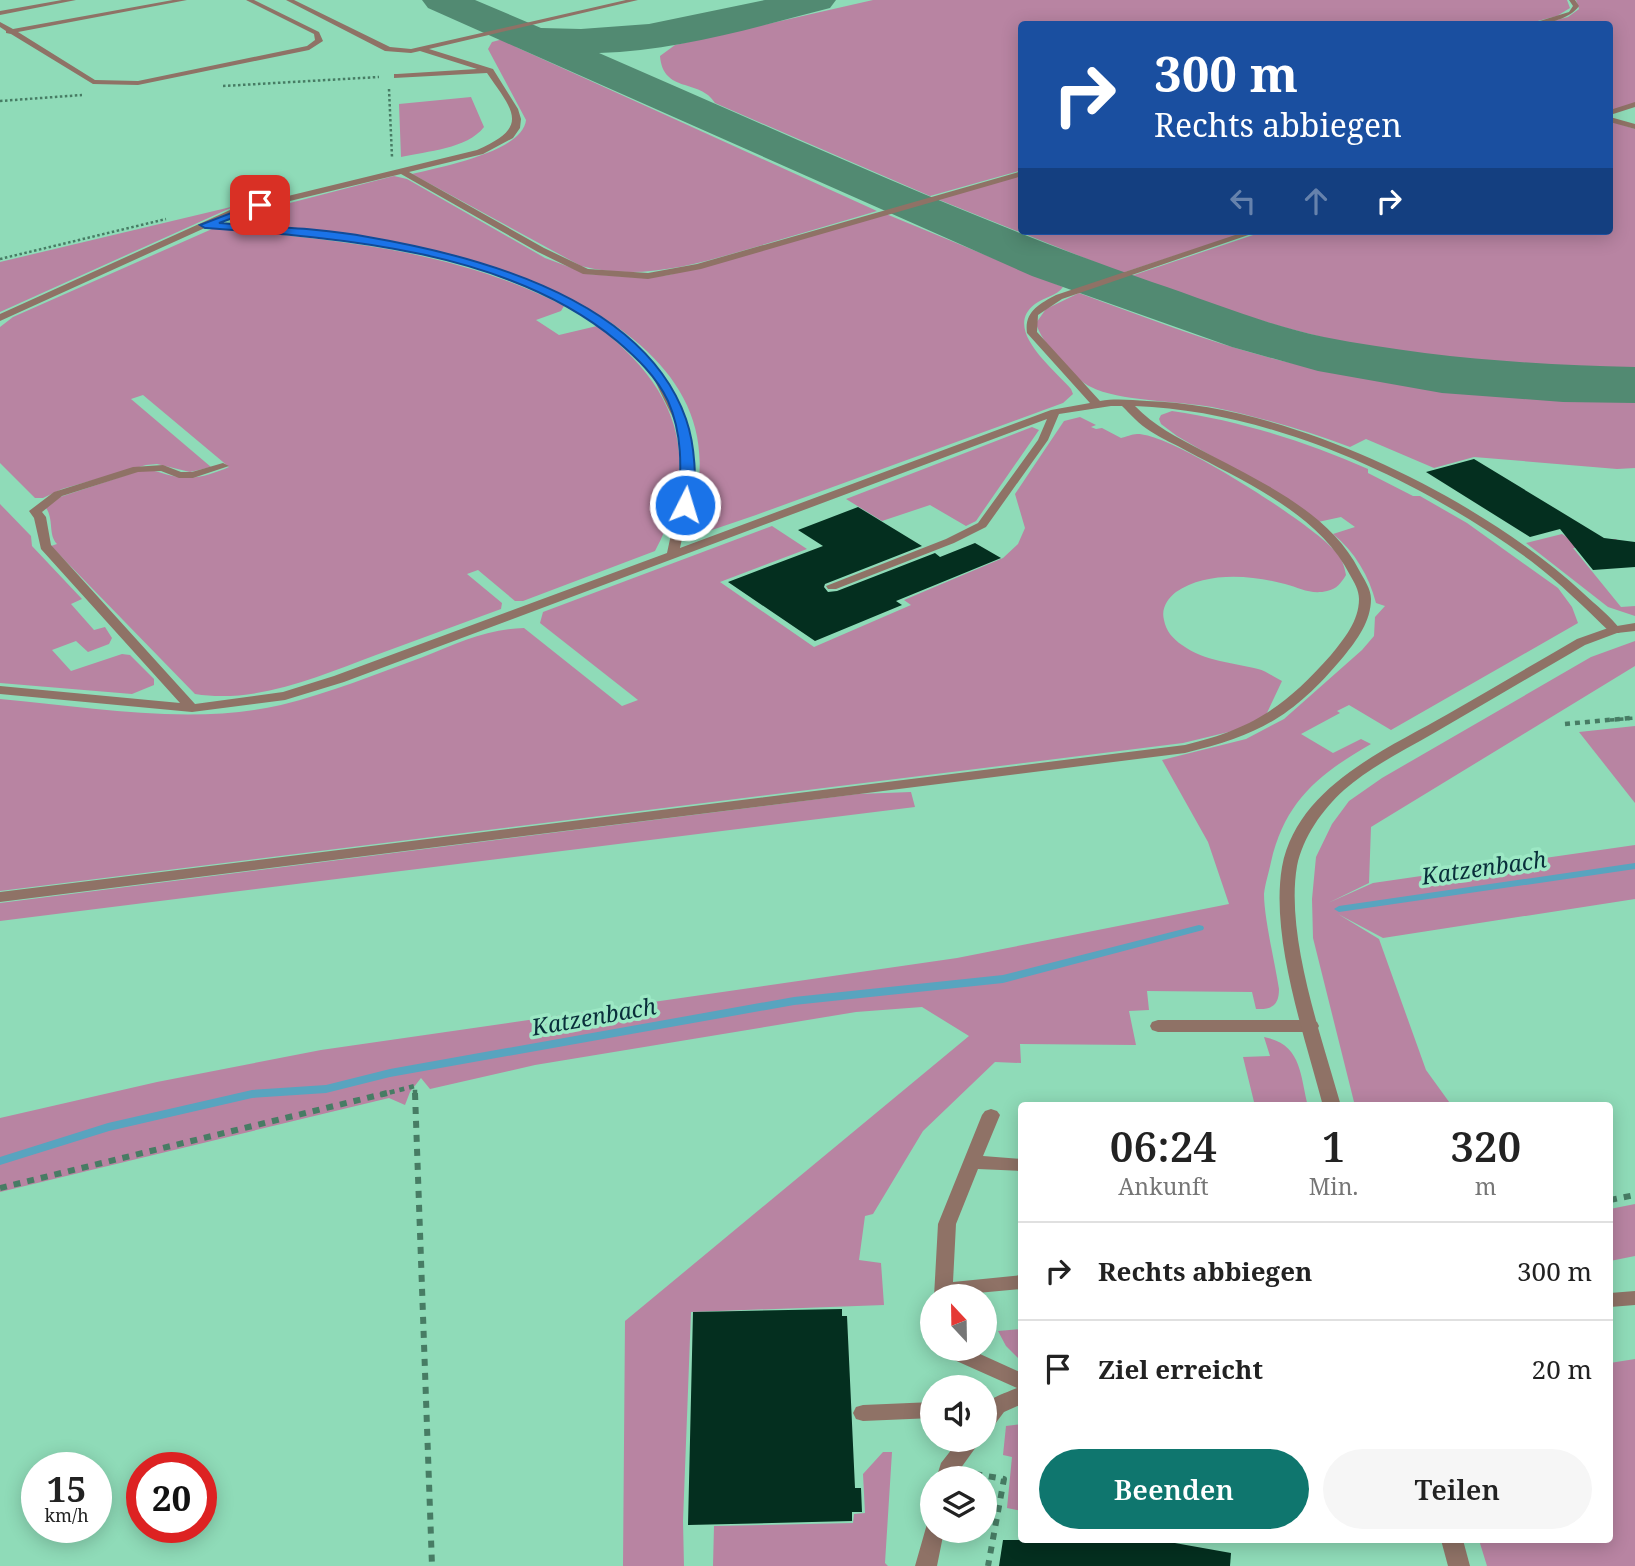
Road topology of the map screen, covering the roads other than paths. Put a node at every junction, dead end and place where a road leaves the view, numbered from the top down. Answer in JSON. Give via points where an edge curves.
{"nodes":[{"id":1,"x":73,"y":0,"type":"edge"},
{"id":2,"x":184,"y":0,"type":"edge"},
{"id":3,"x":249,"y":0,"type":"edge"},
{"id":4,"x":289,"y":0,"type":"edge"},
{"id":5,"x":635,"y":0,"type":"edge"},
{"id":6,"x":1572,"y":0,"type":"edge"},
{"id":7,"x":0,"y":13,"type":"edge"},
{"id":8,"x":1544,"y":21,"type":"edge"},
{"id":9,"x":0,"y":24,"type":"edge"},
{"id":10,"x":12,"y":32,"type":"junction"},
{"id":11,"x":0,"y":34,"type":"edge"},
{"id":12,"x":422,"y":49,"type":"junction"},
{"id":13,"x":490,"y":71,"type":"junction"},
{"id":14,"x":397,"y":76,"type":"dead end"},
{"id":15,"x":1635,"y":104,"type":"edge"},
{"id":16,"x":1613,"y":112,"type":"edge"},
{"id":17,"x":1613,"y":120,"type":"edge"},
{"id":18,"x":1635,"y":127,"type":"edge"},
{"id":19,"x":402,"y":171,"type":"junction"},
{"id":20,"x":1018,"y":174,"type":"edge"},
{"id":21,"x":205,"y":225,"type":"junction"},
{"id":22,"x":1244,"y":235,"type":"edge"},
{"id":23,"x":0,"y":318,"type":"edge"},
{"id":24,"x":1124,"y":402,"type":"junction"},
{"id":25,"x":1096,"y":403,"type":"junction"},
{"id":26,"x":1055,"y":412,"type":"junction"},
{"id":27,"x":223,"y":466,"type":"dead end"},
{"id":28,"x":672,"y":555,"type":"junction"},
{"id":29,"x":832,"y":586,"type":"dead end"},
{"id":30,"x":1635,"y":627,"type":"edge"},
{"id":31,"x":1615,"y":630,"type":"junction"},
{"id":32,"x":0,"y":690,"type":"edge"},
{"id":33,"x":192,"y":708,"type":"junction"},
{"id":34,"x":0,"y":897,"type":"edge"},
{"id":35,"x":1158,"y":1026,"type":"dead end"},
{"id":36,"x":1311,"y":1026,"type":"junction"},
{"id":37,"x":1331,"y":1102,"type":"edge"},
{"id":38,"x":991,"y":1115,"type":"dead end"},
{"id":39,"x":972,"y":1162,"type":"junction"},
{"id":40,"x":1018,"y":1165,"type":"edge"},
{"id":41,"x":943,"y":1284,"type":"edge"},
{"id":42,"x":1018,"y":1284,"type":"edge"},
{"id":43,"x":998,"y":1286,"type":"edge"},
{"id":44,"x":1635,"y":1298,"type":"edge"},
{"id":45,"x":1613,"y":1300,"type":"edge"},
{"id":46,"x":978,"y":1362,"type":"edge"},
{"id":47,"x":1018,"y":1380,"type":"edge"},
{"id":48,"x":1018,"y":1397,"type":"edge"},
{"id":49,"x":997,"y":1408,"type":"edge"},
{"id":50,"x":920,"y":1411,"type":"edge"},
{"id":51,"x":863,"y":1413,"type":"dead end"},
{"id":52,"x":931,"y":1543,"type":"edge"},
{"id":53,"x":1453,"y":1543,"type":"edge"},
{"id":54,"x":926,"y":1566,"type":"edge"},
{"id":55,"x":1459,"y":1566,"type":"edge"}],
"edges":[{"from":1,"to":7,"type":"street"},
{"from":2,"to":10,"type":"street"},
{"from":3,"to":10,"type":"street","via":[[317,33],[319,41],[309,48],[138,83],[113,84],[93,82]]},
{"from":4,"to":12,"type":"street","via":[[388,49]]},
{"from":5,"to":12,"type":"street"},
{"from":6,"to":8,"type":"street","via":[[1576,6],[1571,13]]},
{"from":9,"to":10,"type":"street"},
{"from":10,"to":11,"type":"street"},
{"from":12,"to":13,"type":"street"},
{"from":13,"to":14,"type":"street"},
{"from":13,"to":19,"type":"street","via":[[517,118],[514,133],[480,152]]},
{"from":15,"to":16,"type":"street"},
{"from":17,"to":18,"type":"street"},
{"from":19,"to":20,"type":"street","via":[[576,268],[634,276],[698,267]]},
{"from":19,"to":21,"type":"street","via":[[260,205]]},
{"from":21,"to":23,"type":"street"},
{"from":21,"to":28,"type":"street","via":[[368,240],[452,258],[545,290],[602,323],[642,356],[662,381],[684,431],[688,485]]},
{"from":22,"to":25,"type":"street","via":[[1059,297],[1032,315],[1032,333]]},
{"from":24,"to":25,"type":"street"},
{"from":24,"to":31,"type":"street","via":[[1160,404],[1253,422],[1395,474],[1524,550]]},
{"from":24,"to":34,"type":"street","via":[[1152,427],[1281,501],[1346,554],[1357,575],[1365,597],[1357,633],[1276,717],[1252,730],[1185,749]]},
{"from":25,"to":26,"type":"street"},
{"from":26,"to":28,"type":"street"},
{"from":26,"to":29,"type":"street","via":[[1043,440],[982,525]]},
{"from":27,"to":33,"type":"street","via":[[193,475],[163,468],[137,469],[58,494],[35,510],[45,546]]},
{"from":28,"to":33,"type":"street","via":[[285,696]]},
{"from":30,"to":31,"type":"street"},
{"from":31,"to":36,"type":"street","via":[[1581,642],[1361,770],[1335,788],[1317,809],[1290,866],[1288,897]]},
{"from":32,"to":33,"type":"street"},
{"from":35,"to":36,"type":"street"},
{"from":36,"to":37,"type":"street"},
{"from":38,"to":39,"type":"street"},
{"from":39,"to":40,"type":"street"},
{"from":39,"to":41,"type":"street","via":[[947,1224]]},
{"from":42,"to":43,"type":"street"},
{"from":44,"to":45,"type":"street"},
{"from":46,"to":47,"type":"street"},
{"from":48,"to":49,"type":"street"},
{"from":50,"to":51,"type":"street"},
{"from":52,"to":54,"type":"street"},
{"from":53,"to":55,"type":"street"}]}
